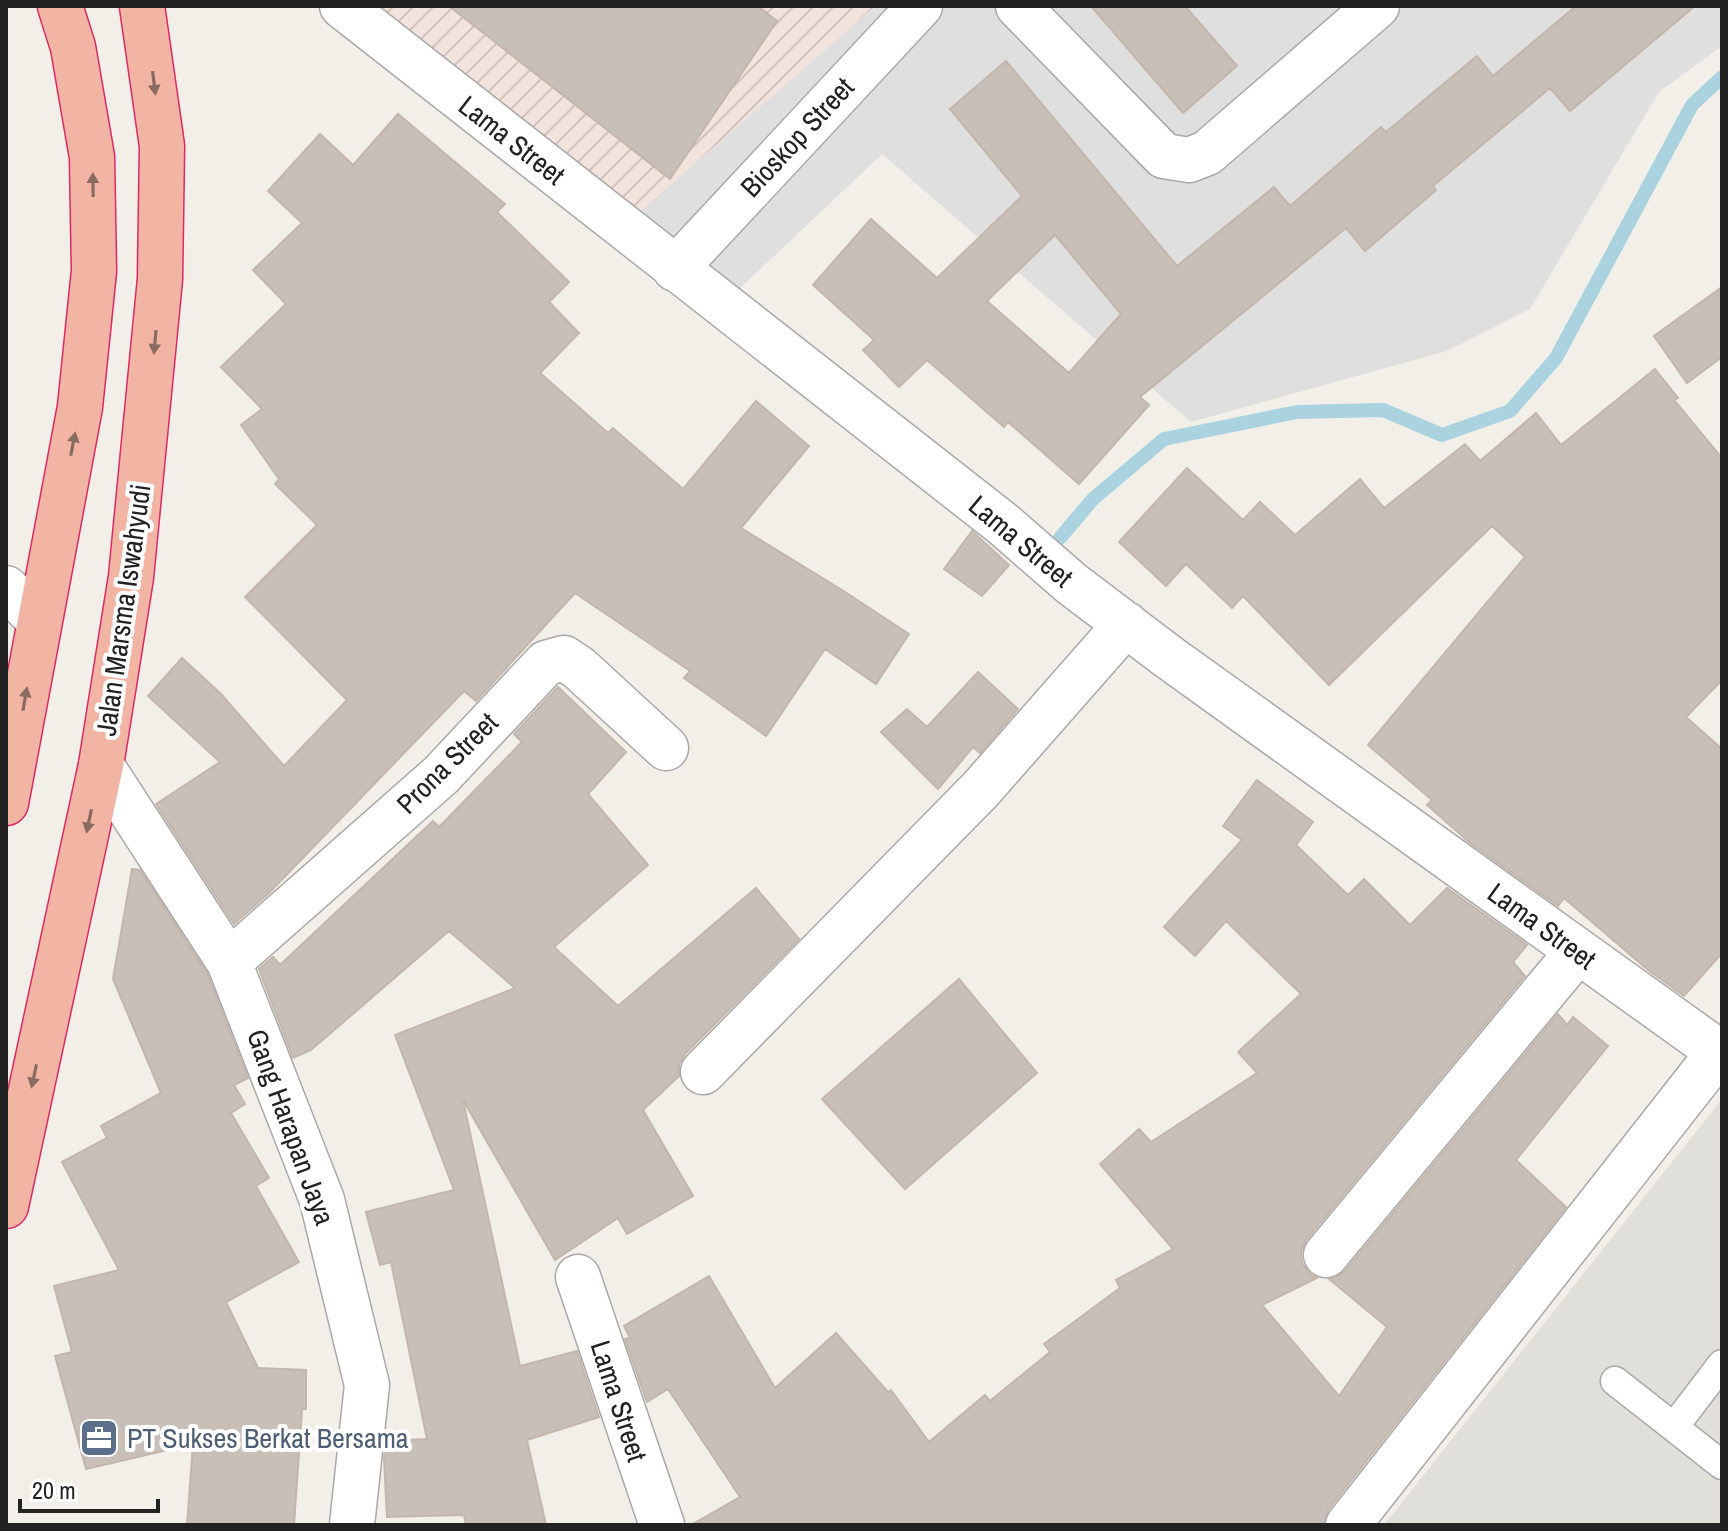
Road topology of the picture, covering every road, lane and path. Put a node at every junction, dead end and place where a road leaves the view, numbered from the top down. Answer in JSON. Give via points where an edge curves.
{"nodes":[{"id":1,"x":60,"y":6,"type":"edge"},
{"id":2,"x":142,"y":6,"type":"edge"},
{"id":3,"x":342,"y":6,"type":"edge"},
{"id":4,"x":1018,"y":6,"type":"edge"},
{"id":5,"x":1377,"y":6,"type":"edge"},
{"id":6,"x":908,"y":10,"type":"edge"},
{"id":7,"x":675,"y":269,"type":"junction"},
{"id":8,"x":6,"y":588,"type":"edge"},
{"id":9,"x":39,"y":620,"type":"junction"},
{"id":10,"x":1126,"y":624,"type":"junction"},
{"id":11,"x":666,"y":748,"type":"dead end"},
{"id":12,"x":101,"y":765,"type":"junction"},
{"id":13,"x":6,"y":803,"type":"edge"},
{"id":14,"x":1578,"y":951,"type":"junction"},
{"id":15,"x":229,"y":962,"type":"junction"},
{"id":16,"x":1720,"y":1051,"type":"edge"},
{"id":17,"x":703,"y":1072,"type":"dead end"},
{"id":18,"x":6,"y":1206,"type":"edge"},
{"id":19,"x":1326,"y":1255,"type":"dead end"},
{"id":20,"x":578,"y":1277,"type":"dead end"},
{"id":21,"x":1722,"y":1364,"type":"edge"},
{"id":22,"x":1615,"y":1381,"type":"dead end"},
{"id":23,"x":1674,"y":1427,"type":"junction"},
{"id":24,"x":1722,"y":1465,"type":"edge"},
{"id":25,"x":352,"y":1525,"type":"edge"},
{"id":26,"x":662,"y":1525,"type":"edge"},
{"id":27,"x":1348,"y":1525,"type":"edge"}],
"edges":[{"from":9,"to":1,"type":"highway","one_way":true,"via":[[80,407],[94,271],[92,157],[73,47]]},
{"from":2,"to":12,"type":"highway","name":"Jalan Marsma Iswahyudi","one_way":true,"via":[[162,146],[160,279],[131,577]]},
{"from":3,"to":7,"type":"street","name":"Lama Street"},
{"from":4,"to":5,"type":"street","via":[[1164,156],[1189,160],[1207,153]]},
{"from":6,"to":7,"type":"street","name":"Bioskop Street"},
{"from":7,"to":10,"type":"street","name":"Lama Street"},
{"from":8,"to":9,"type":"street"},
{"from":13,"to":9,"type":"highway","one_way":true},
{"from":10,"to":14,"type":"street","name":"Lama Street"},
{"from":10,"to":17,"type":"street","via":[[981,789]]},
{"from":11,"to":15,"type":"street","name":"Prona Street","via":[[579,668],[564,658],[546,663],[441,775]]},
{"from":12,"to":15,"type":"street","name":"Gang Harapan Jaya"},
{"from":12,"to":18,"type":"highway","name":"Jalan Marsma Iswahyudi","one_way":true},
{"from":14,"to":16,"type":"street","name":"Lama Street"},
{"from":14,"to":19,"type":"street"},
{"from":15,"to":25,"type":"street","name":"Gang Harapan Jaya","via":[[322,1200],[367,1385]]},
{"from":16,"to":27,"type":"street","name":"Lama Street"},
{"from":20,"to":26,"type":"street","name":"Lama Street"},
{"from":21,"to":23,"type":"lane"},
{"from":22,"to":23,"type":"lane"},
{"from":23,"to":24,"type":"lane"}]}
